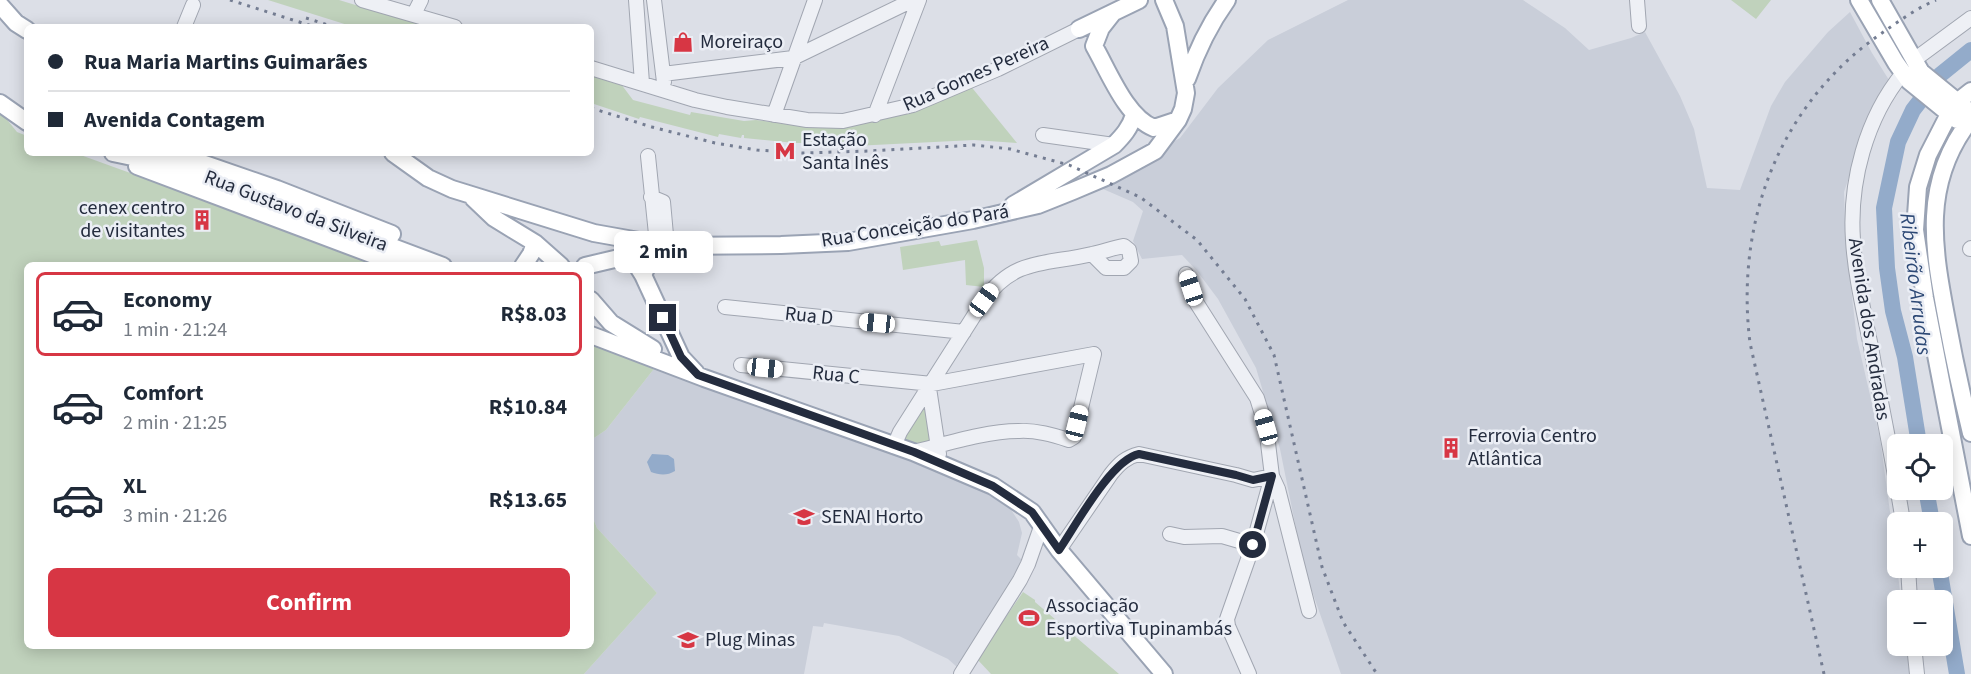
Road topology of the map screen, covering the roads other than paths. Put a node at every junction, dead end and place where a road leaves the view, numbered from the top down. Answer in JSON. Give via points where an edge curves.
{"nodes":[{"id":1,"x":362,"y":0,"type":"edge"},
{"id":2,"x":421,"y":0,"type":"edge"},
{"id":3,"x":636,"y":0,"type":"edge"},
{"id":4,"x":654,"y":0,"type":"edge"},
{"id":5,"x":815,"y":0,"type":"edge"},
{"id":6,"x":913,"y":0,"type":"edge"},
{"id":7,"x":919,"y":0,"type":"edge"},
{"id":8,"x":1164,"y":0,"type":"edge"},
{"id":9,"x":1227,"y":0,"type":"edge"},
{"id":10,"x":1637,"y":0,"type":"edge"},
{"id":11,"x":1859,"y":0,"type":"edge"},
{"id":12,"x":1880,"y":0,"type":"edge"},
{"id":13,"x":193,"y":5,"type":"dead end"},
{"id":14,"x":1126,"y":5,"type":"edge"},
{"id":15,"x":2,"y":10,"type":"edge"},
{"id":16,"x":414,"y":14,"type":"junction"},
{"id":17,"x":1971,"y":18,"type":"edge"},
{"id":18,"x":185,"y":24,"type":"edge"},
{"id":19,"x":446,"y":24,"type":"edge"},
{"id":20,"x":1639,"y":26,"type":"dead end"},
{"id":21,"x":24,"y":28,"type":"edge"},
{"id":22,"x":1073,"y":32,"type":"junction"},
{"id":23,"x":1094,"y":46,"type":"junction"},
{"id":24,"x":793,"y":58,"type":"junction"},
{"id":25,"x":594,"y":69,"type":"edge"},
{"id":26,"x":1912,"y":72,"type":"junction"},
{"id":27,"x":663,"y":74,"type":"junction"},
{"id":28,"x":642,"y":83,"type":"junction"},
{"id":29,"x":1185,"y":83,"type":"junction"},
{"id":30,"x":664,"y":90,"type":"junction"},
{"id":31,"x":1971,"y":91,"type":"edge"},
{"id":32,"x":0,"y":104,"type":"edge"},
{"id":33,"x":1949,"y":105,"type":"junction"},
{"id":34,"x":774,"y":115,"type":"junction"},
{"id":35,"x":875,"y":115,"type":"junction"},
{"id":36,"x":1134,"y":115,"type":"junction"},
{"id":37,"x":1969,"y":119,"type":"edge"},
{"id":38,"x":24,"y":120,"type":"edge"},
{"id":39,"x":1178,"y":120,"type":"junction"},
{"id":40,"x":1043,"y":135,"type":"dead end"},
{"id":41,"x":1114,"y":145,"type":"junction"},
{"id":42,"x":111,"y":156,"type":"edge"},
{"id":43,"x":127,"y":156,"type":"edge"},
{"id":44,"x":182,"y":156,"type":"edge"},
{"id":45,"x":397,"y":156,"type":"edge"},
{"id":46,"x":648,"y":156,"type":"dead end"},
{"id":47,"x":468,"y":194,"type":"junction"},
{"id":48,"x":1000,"y":214,"type":"junction"},
{"id":49,"x":620,"y":238,"type":"junction"},
{"id":50,"x":535,"y":243,"type":"junction"},
{"id":51,"x":662,"y":245,"type":"junction"},
{"id":52,"x":1092,"y":254,"type":"dead end"},
{"id":53,"x":632,"y":255,"type":"junction"},
{"id":54,"x":392,"y":262,"type":"edge"},
{"id":55,"x":435,"y":262,"type":"edge"},
{"id":56,"x":437,"y":262,"type":"edge"},
{"id":57,"x":526,"y":262,"type":"edge"},
{"id":58,"x":556,"y":262,"type":"edge"},
{"id":59,"x":594,"y":264,"type":"edge"},
{"id":60,"x":1186,"y":274,"type":"dead end"},
{"id":61,"x":643,"y":275,"type":"junction"},
{"id":62,"x":594,"y":303,"type":"edge"},
{"id":63,"x":725,"y":307,"type":"dead end"},
{"id":64,"x":964,"y":332,"type":"junction"},
{"id":65,"x":594,"y":336,"type":"edge"},
{"id":66,"x":741,"y":365,"type":"dead end"},
{"id":67,"x":698,"y":375,"type":"junction"},
{"id":68,"x":1965,"y":384,"type":"edge"},
{"id":69,"x":930,"y":386,"type":"junction"},
{"id":70,"x":1971,"y":433,"type":"edge"},
{"id":71,"x":894,"y":446,"type":"junction"},
{"id":72,"x":938,"y":446,"type":"junction"},
{"id":73,"x":914,"y":452,"type":"junction"},
{"id":74,"x":941,"y":465,"type":"junction"},
{"id":75,"x":1272,"y":476,"type":"junction"},
{"id":76,"x":1901,"y":512,"type":"edge"},
{"id":77,"x":1042,"y":524,"type":"junction"},
{"id":78,"x":1170,"y":534,"type":"dead end"},
{"id":79,"x":1971,"y":536,"type":"edge"},
{"id":80,"x":1253,"y":545,"type":"junction"},
{"id":81,"x":1059,"y":550,"type":"junction"},
{"id":82,"x":1309,"y":610,"type":"dead end"},
{"id":83,"x":1915,"y":656,"type":"edge"},
{"id":84,"x":961,"y":674,"type":"edge"},
{"id":85,"x":1164,"y":674,"type":"edge"},
{"id":86,"x":1249,"y":674,"type":"edge"},
{"id":87,"x":1917,"y":674,"type":"edge"}],
"edges":[{"from":1,"to":16,"type":"street"},
{"from":2,"to":16,"type":"street"},
{"from":3,"to":28,"type":"street"},
{"from":4,"to":27,"type":"street"},
{"from":5,"to":24,"type":"street"},
{"from":6,"to":24,"type":"street"},
{"from":7,"to":35,"type":"street"},
{"from":8,"to":29,"type":"main road","via":[[1175,26]]},
{"from":9,"to":29,"type":"main road","via":[[1210,25]]},
{"from":10,"to":20,"type":"street"},
{"from":11,"to":26,"type":"main road"},
{"from":12,"to":26,"type":"main road"},
{"from":13,"to":18,"type":"street"},
{"from":14,"to":22,"type":"main road","name":"Rua Gomes Pereira"},
{"from":14,"to":23,"type":"main road","via":[[1101,28]]},
{"from":15,"to":21,"type":"main road"},
{"from":16,"to":19,"type":"street"},
{"from":17,"to":26,"type":"street","name":"Avenida dos Andradas"},
{"from":22,"to":23,"type":"main road"},
{"from":22,"to":35,"type":"street","name":"Rua Gomes Pereira","via":[[931,98]]},
{"from":23,"to":36,"type":"main road"},
{"from":24,"to":27,"type":"street"},
{"from":24,"to":34,"type":"street"},
{"from":25,"to":28,"type":"street","name":"Rua Gomes Pereira"},
{"from":26,"to":33,"type":"main road"},
{"from":26,"to":76,"type":"street","name":"Avenida dos Andradas","via":[[1878,111],[1855,189],[1852,224]]},
{"from":27,"to":30,"type":"street"},
{"from":28,"to":30,"type":"street","name":"Rua Gomes Pereira"},
{"from":29,"to":39,"type":"main road","via":[[1185,102]]},
{"from":30,"to":34,"type":"street","name":"Rua Gomes Pereira"},
{"from":31,"to":33,"type":"main road"},
{"from":32,"to":38,"type":"main road"},
{"from":33,"to":37,"type":"main road"},
{"from":33,"to":79,"type":"main road","via":[[1923,170],[1915,230],[1924,298]]},
{"from":34,"to":35,"type":"street","name":"Rua Gomes Pereira","via":[[834,121]]},
{"from":36,"to":39,"type":"main road","via":[[1154,128]]},
{"from":36,"to":41,"type":"main road","via":[[1125,134]]},
{"from":37,"to":68,"type":"main road","via":[[1941,178],[1934,218],[1937,269]]},
{"from":39,"to":48,"type":"main road","name":"Rua Conceição do Pará","via":[[1155,151],[1112,175],[1038,205]]},
{"from":40,"to":41,"type":"street"},
{"from":41,"to":48,"type":"main road"},
{"from":42,"to":54,"type":"main road","name":"Rua Gustavo da Silveira"},
{"from":43,"to":55,"type":"main road","name":"Rua Gustavo da Silveira","via":[[180,167]]},
{"from":44,"to":56,"type":"main road","via":[[412,242]]},
{"from":45,"to":47,"type":"main road","name":"Rua Conceição do Pará","via":[[428,178]]},
{"from":46,"to":51,"type":"street","via":[[651,197],[663,202]]},
{"from":47,"to":49,"type":"main road","name":"Rua Conceição do Pará"},
{"from":47,"to":50,"type":"main road","via":[[495,218]]},
{"from":48,"to":51,"type":"main road","name":"Rua Conceição do Pará","via":[[848,242]]},
{"from":49,"to":51,"type":"main road","name":"Rua Conceição do Pará"},
{"from":49,"to":53,"type":"main road"},
{"from":50,"to":57,"type":"main road"},
{"from":50,"to":58,"type":"main road"},
{"from":51,"to":53,"type":"main road"},
{"from":51,"to":61,"type":"main road"},
{"from":52,"to":64,"type":"street","via":[[1037,263],[1000,280]]},
{"from":53,"to":59,"type":"main road"},
{"from":53,"to":61,"type":"main road"},
{"from":60,"to":75,"type":"street","via":[[1196,302],[1257,398],[1266,427]]},
{"from":61,"to":67,"type":"main road","via":[[681,357]]},
{"from":62,"to":67,"type":"main road","via":[[611,323]]},
{"from":63,"to":64,"type":"street","name":"Rua D"},
{"from":64,"to":69,"type":"street"},
{"from":65,"to":67,"type":"main road"},
{"from":66,"to":69,"type":"street","name":"Rua C"},
{"from":67,"to":71,"type":"main road"},
{"from":68,"to":70,"type":"main road"},
{"from":69,"to":71,"type":"street"},
{"from":69,"to":72,"type":"street"},
{"from":69,"to":72,"type":"street","name":"Rua C","via":[[1094,354],[1074,437],[1069,440],[1017,430]]},
{"from":71,"to":73,"type":"main road"},
{"from":72,"to":73,"type":"street"},
{"from":72,"to":74,"type":"street"},
{"from":73,"to":74,"type":"main road"},
{"from":74,"to":77,"type":"main road","via":[[993,486],[1032,512]]},
{"from":75,"to":80,"type":"street"},
{"from":75,"to":81,"type":"street","via":[[1253,480],[1139,454],[1131,456],[1110,474]]},
{"from":75,"to":82,"type":"street"},
{"from":77,"to":81,"type":"main road"},
{"from":77,"to":84,"type":"street","via":[[1024,572]]},
{"from":78,"to":80,"type":"street","via":[[1222,536]]},
{"from":80,"to":86,"type":"street","via":[[1227,619]]},
{"from":81,"to":85,"type":"main road"},
{"from":83,"to":87,"type":"street"}]}
